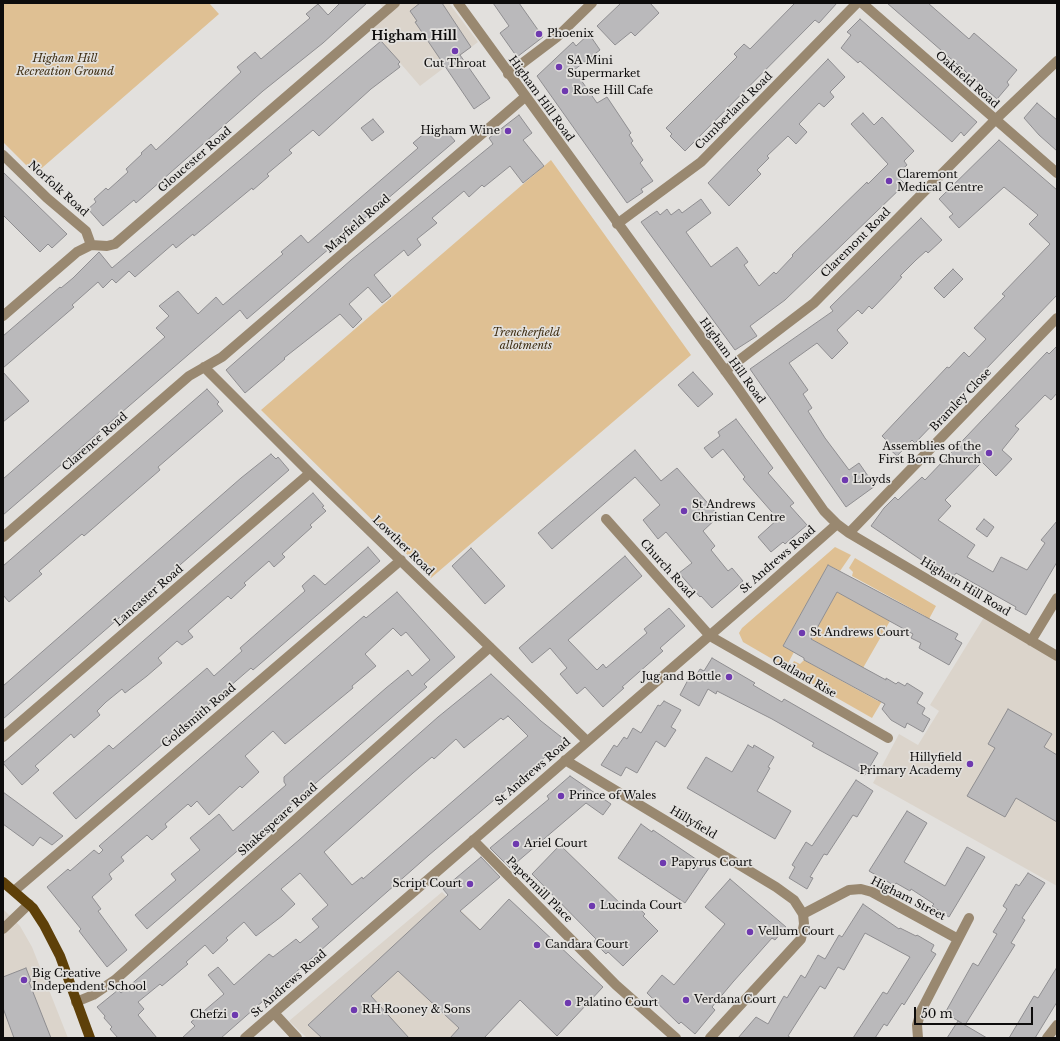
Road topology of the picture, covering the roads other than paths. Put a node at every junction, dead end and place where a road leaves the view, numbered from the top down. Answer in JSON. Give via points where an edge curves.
{"nodes":[{"id":1,"x":395,"y":3,"type":"edge"},
{"id":2,"x":458,"y":3,"type":"edge"},
{"id":3,"x":592,"y":3,"type":"edge"},
{"id":4,"x":857,"y":3,"type":"edge"},
{"id":5,"x":862,"y":3,"type":"edge"},
{"id":6,"x":1057,"y":61,"type":"edge"},
{"id":7,"x":508,"y":74,"type":"junction"},
{"id":8,"x":525,"y":97,"type":"junction"},
{"id":9,"x":994,"y":120,"type":"junction"},
{"id":10,"x":3,"y":155,"type":"edge"},
{"id":11,"x":1057,"y":173,"type":"edge"},
{"id":12,"x":618,"y":224,"type":"junction"},
{"id":13,"x":91,"y":245,"type":"junction"},
{"id":14,"x":3,"y":316,"type":"edge"},
{"id":15,"x":1057,"y":318,"type":"edge"},
{"id":16,"x":204,"y":367,"type":"junction"},
{"id":17,"x":725,"y":371,"type":"junction"},
{"id":18,"x":310,"y":473,"type":"junction"},
{"id":19,"x":606,"y":519,"type":"dead end"},
{"id":20,"x":837,"y":524,"type":"junction"},
{"id":21,"x":849,"y":533,"type":"junction"},
{"id":22,"x":3,"y":538,"type":"edge"},
{"id":23,"x":401,"y":560,"type":"junction"},
{"id":24,"x":1057,"y":598,"type":"edge"},
{"id":25,"x":710,"y":636,"type":"junction"},
{"id":26,"x":1030,"y":640,"type":"junction"},
{"id":27,"x":490,"y":647,"type":"junction"},
{"id":28,"x":1057,"y":656,"type":"edge"},
{"id":29,"x":3,"y":737,"type":"edge"},
{"id":30,"x":888,"y":738,"type":"dead end"},
{"id":31,"x":587,"y":741,"type":"junction"},
{"id":32,"x":565,"y":760,"type":"junction"},
{"id":33,"x":473,"y":840,"type":"junction"},
{"id":34,"x":3,"y":882,"type":"edge"},
{"id":35,"x":14,"y":891,"type":"junction"},
{"id":36,"x":29,"y":904,"type":"junction"},
{"id":37,"x":803,"y":914,"type":"junction"},
{"id":38,"x":969,"y":918,"type":"dead end"},
{"id":39,"x":3,"y":929,"type":"edge"},
{"id":40,"x":958,"y":939,"type":"junction"},
{"id":41,"x":76,"y":1002,"type":"junction"},
{"id":42,"x":274,"y":1013,"type":"junction"},
{"id":43,"x":1057,"y":1025,"type":"edge"},
{"id":44,"x":90,"y":1038,"type":"edge"},
{"id":45,"x":245,"y":1038,"type":"edge"},
{"id":46,"x":297,"y":1038,"type":"edge"},
{"id":47,"x":676,"y":1038,"type":"edge"},
{"id":48,"x":710,"y":1038,"type":"edge"},
{"id":49,"x":918,"y":1038,"type":"edge"},
{"id":50,"x":1047,"y":1038,"type":"edge"}],
"edges":[{"from":1,"to":13,"type":"street","name":"Gloucester Road","via":[[115,244]]},
{"from":2,"to":7,"type":"street","name":"Higham Hill Road"},
{"from":3,"to":7,"type":"street","via":[[557,37]]},
{"from":4,"to":12,"type":"street","name":"Cumberland Road","via":[[701,162]]},
{"from":5,"to":9,"type":"street","name":"Oakfield Road"},
{"from":6,"to":9,"type":"street","name":"Claremont Road"},
{"from":7,"to":8,"type":"street","name":"Higham Hill Road"},
{"from":8,"to":12,"type":"street","name":"Higham Hill Road"},
{"from":8,"to":16,"type":"street","name":"Mayfield Road","via":[[222,357]]},
{"from":9,"to":11,"type":"street","name":"Oakfield Road"},
{"from":9,"to":17,"type":"street","name":"Claremont Road","via":[[814,303]]},
{"from":10,"to":13,"type":"street","name":"Norfolk Road","via":[[86,231]]},
{"from":12,"to":17,"type":"street","name":"Higham Hill Road"},
{"from":13,"to":14,"type":"street","name":"Gloucester Road","via":[[77,252]]},
{"from":15,"to":21,"type":"street","name":"Bramley Close"},
{"from":16,"to":18,"type":"street","name":"Lowther Road"},
{"from":16,"to":22,"type":"street","name":"Clarence Road","via":[[189,376]]},
{"from":17,"to":20,"type":"street","name":"Higham Hill Road","via":[[824,511]]},
{"from":18,"to":23,"type":"street","name":"Lowther Road"},
{"from":18,"to":29,"type":"street","name":"Lancaster Road"},
{"from":19,"to":25,"type":"street","name":"Church Road"},
{"from":20,"to":21,"type":"street","name":"Higham Hill Road"},
{"from":20,"to":25,"type":"street","name":"St Andrews Road"},
{"from":21,"to":26,"type":"street","name":"Higham Hill Road"},
{"from":23,"to":27,"type":"street","name":"Lowther Road"},
{"from":23,"to":35,"type":"street","name":"Goldsmith Road"},
{"from":24,"to":26,"type":"street"},
{"from":25,"to":30,"type":"street","name":"Oatland Rise"},
{"from":25,"to":31,"type":"street","name":"St Andrews Road"},
{"from":26,"to":28,"type":"street","name":"Higham Hill Road"},
{"from":27,"to":31,"type":"street","name":"Lowther Road"},
{"from":27,"to":41,"type":"street","name":"Shakespeare Road","via":[[116,980]]},
{"from":31,"to":32,"type":"street","name":"St Andrews Road"},
{"from":32,"to":33,"type":"street","name":"St Andrews Road"},
{"from":32,"to":37,"type":"street","name":"Hillyfield","via":[[776,887],[794,900]]},
{"from":33,"to":42,"type":"street","name":"St Andrews Road"},
{"from":33,"to":47,"type":"street","name":"Papermill Place","via":[[616,985]]},
{"from":34,"to":35,"type":"main road"},
{"from":35,"to":36,"type":"main road"},
{"from":36,"to":39,"type":"street"},
{"from":36,"to":41,"type":"main road","via":[[60,956]]},
{"from":37,"to":40,"type":"street","name":"Higham Street","via":[[849,890],[861,888]]},
{"from":37,"to":48,"type":"street","via":[[804,924],[800,939]]},
{"from":38,"to":40,"type":"street"},
{"from":40,"to":49,"type":"street","via":[[921,1011],[917,1024]]},
{"from":41,"to":44,"type":"main road"},
{"from":42,"to":45,"type":"street","name":"St Andrews Road"},
{"from":42,"to":46,"type":"street"},
{"from":43,"to":50,"type":"street"}]}
